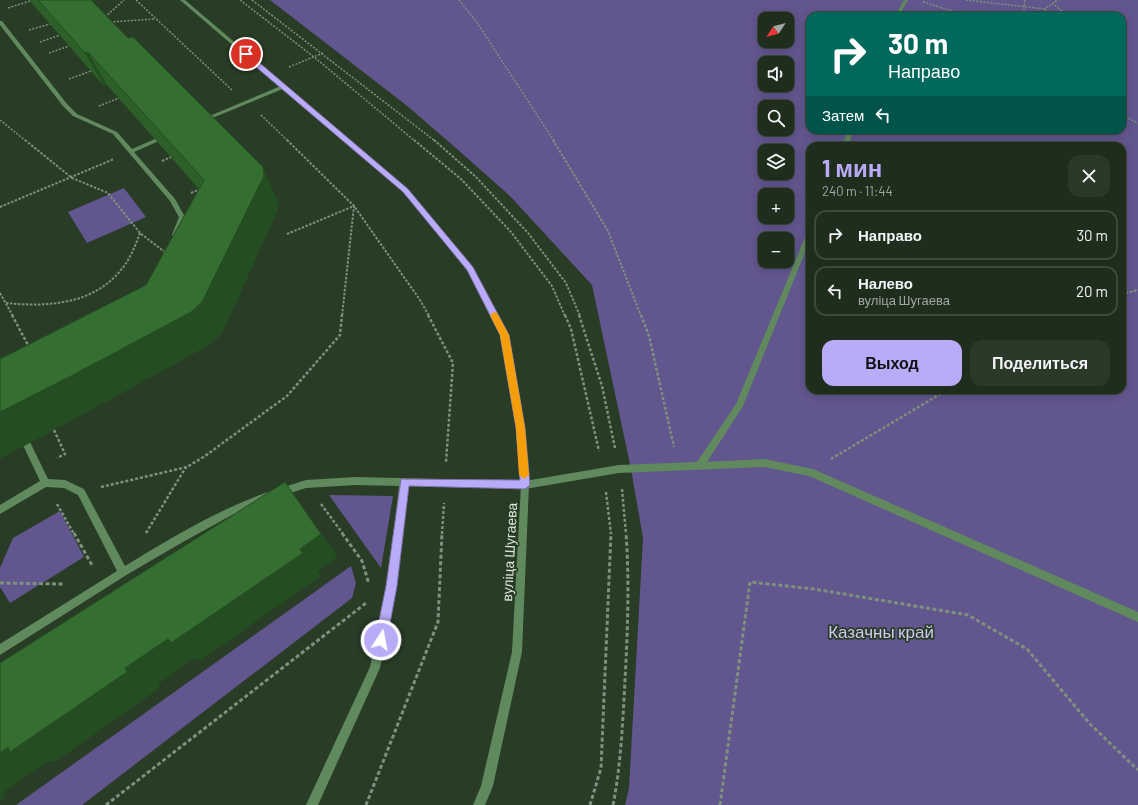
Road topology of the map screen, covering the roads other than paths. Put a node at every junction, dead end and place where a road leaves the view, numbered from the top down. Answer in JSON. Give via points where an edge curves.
{"nodes":[{"id":1,"x":182,"y":0,"type":"edge"},
{"id":2,"x":906,"y":0,"type":"edge"},
{"id":3,"x":899,"y":12,"type":"edge"},
{"id":4,"x":0,"y":22,"type":"edge"},
{"id":5,"x":284,"y":87,"type":"junction"},
{"id":6,"x":201,"y":122,"type":"edge"},
{"id":7,"x":157,"y":140,"type":"edge"},
{"id":8,"x":131,"y":151,"type":"junction"},
{"id":9,"x":806,"y":242,"type":"edge"},
{"id":10,"x":166,"y":254,"type":"edge"},
{"id":11,"x":26,"y":445,"type":"dead end"},
{"id":12,"x":699,"y":466,"type":"junction"},
{"id":13,"x":404,"y":482,"type":"junction"},
{"id":14,"x":45,"y":483,"type":"junction"},
{"id":15,"x":525,"y":485,"type":"junction"},
{"id":16,"x":0,"y":510,"type":"edge"},
{"id":17,"x":122,"y":572,"type":"junction"},
{"id":18,"x":1138,"y":617,"type":"edge"},
{"id":19,"x":0,"y":650,"type":"edge"},
{"id":20,"x":312,"y":805,"type":"edge"},
{"id":21,"x":479,"y":805,"type":"edge"}],
"edges":[{"from":1,"to":5,"type":"street","name":"вуліца Шугаева"},
{"from":2,"to":3,"type":"street"},
{"from":4,"to":8,"type":"street","via":[[75,115],[115,134]]},
{"from":5,"to":6,"type":"street"},
{"from":5,"to":15,"type":"street","name":"вуліца Шугаева","via":[[406,191],[470,269],[504,335],[520,428]]},
{"from":7,"to":8,"type":"street"},
{"from":8,"to":10,"type":"street","via":[[173,200],[182,217]]},
{"from":9,"to":12,"type":"street","via":[[739,406]]},
{"from":11,"to":14,"type":"street"},
{"from":12,"to":15,"type":"street","via":[[619,469]]},
{"from":12,"to":18,"type":"street","via":[[764,463],[810,472]]},
{"from":13,"to":15,"type":"street"},
{"from":13,"to":17,"type":"street","via":[[306,484],[248,503]]},
{"from":13,"to":20,"type":"street","via":[[392,586],[375,668]]},
{"from":14,"to":16,"type":"street"},
{"from":14,"to":17,"type":"street","via":[[65,484],[81,492]]},
{"from":15,"to":21,"type":"street","name":"вуліца Шугаева","via":[[517,652],[487,786]]},
{"from":17,"to":19,"type":"street"}]}
